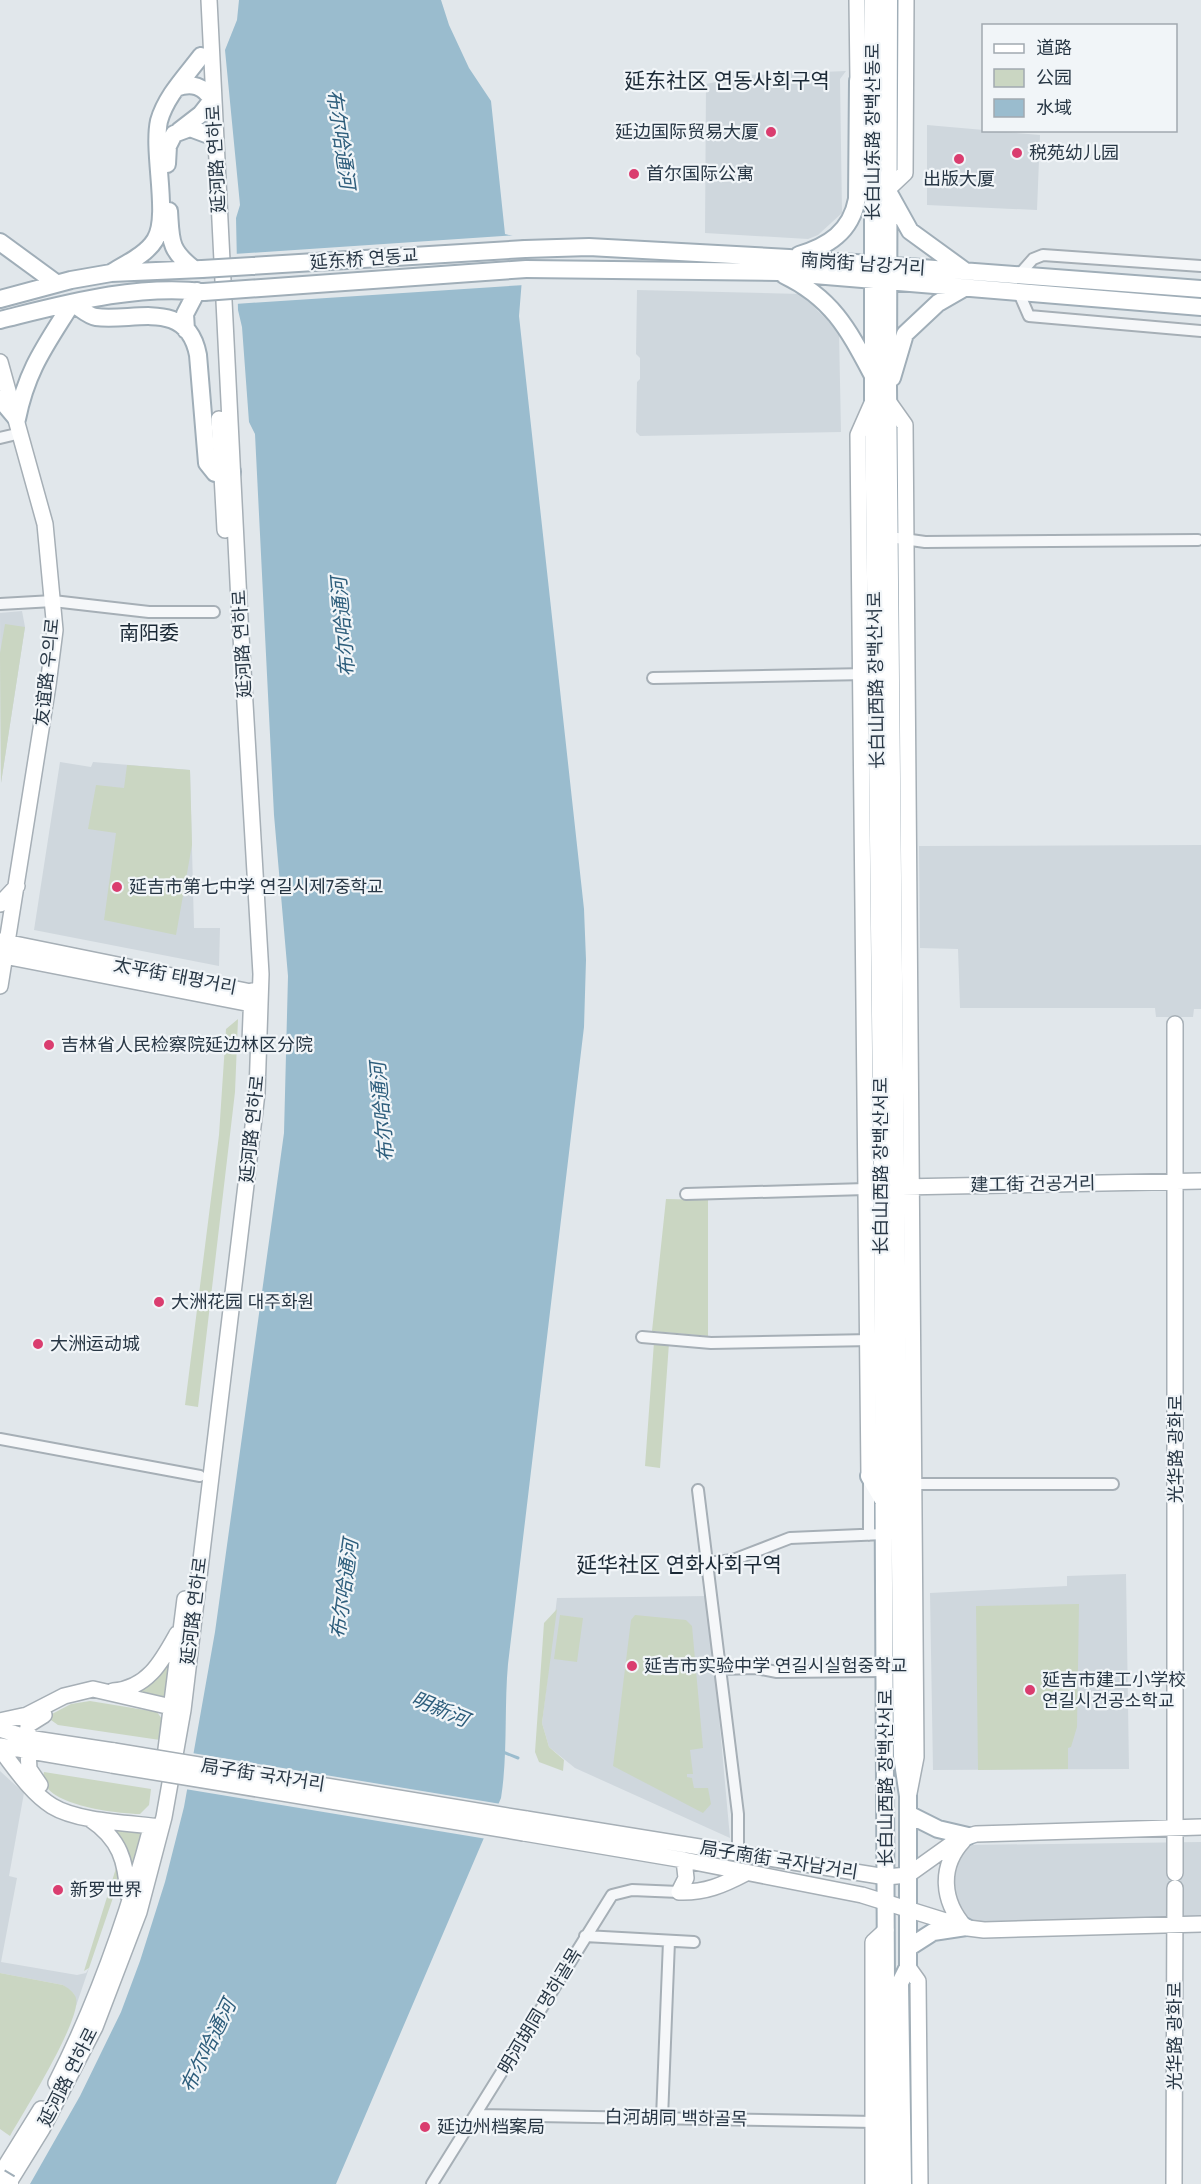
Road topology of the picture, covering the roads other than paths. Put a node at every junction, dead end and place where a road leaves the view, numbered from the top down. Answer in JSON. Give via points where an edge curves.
{"nodes":[{"id":1,"x":200,"y":0,"type":"edge"},
{"id":2,"x":209,"y":0,"type":"edge"},
{"id":3,"x":857,"y":0,"type":"edge"},
{"id":4,"x":873,"y":0,"type":"edge"},
{"id":5,"x":889,"y":0,"type":"edge"},
{"id":6,"x":906,"y":0,"type":"edge"},
{"id":7,"x":201,"y":56,"type":"junction"},
{"id":8,"x":873,"y":61,"type":"junction"},
{"id":9,"x":858,"y":81,"type":"junction"},
{"id":10,"x":176,"y":88,"type":"junction"},
{"id":11,"x":207,"y":100,"type":"junction"},
{"id":12,"x":178,"y":131,"type":"junction"},
{"id":13,"x":206,"y":134,"type":"junction"},
{"id":14,"x":888,"y":189,"type":"junction"},
{"id":15,"x":0,"y":242,"type":"edge"},
{"id":16,"x":525,"y":249,"type":"joint"},
{"id":17,"x":789,"y":258,"type":"junction"},
{"id":18,"x":1201,"y":266,"type":"edge"},
{"id":19,"x":198,"y":269,"type":"junction"},
{"id":20,"x":526,"y":269,"type":"joint"},
{"id":21,"x":778,"y":272,"type":"junction"},
{"id":22,"x":111,"y":273,"type":"junction"},
{"id":23,"x":881,"y":273,"type":"junction"},
{"id":24,"x":1019,"y":275,"type":"junction"},
{"id":25,"x":965,"y":280,"type":"junction"},
{"id":26,"x":56,"y":283,"type":"junction"},
{"id":27,"x":1201,"y":289,"type":"edge"},
{"id":28,"x":200,"y":292,"type":"junction"},
{"id":29,"x":1019,"y":293,"type":"junction"},
{"id":30,"x":0,"y":299,"type":"edge"},
{"id":31,"x":72,"y":303,"type":"junction"},
{"id":32,"x":1201,"y":307,"type":"edge"},
{"id":33,"x":0,"y":320,"type":"edge"},
{"id":34,"x":186,"y":330,"type":"junction"},
{"id":35,"x":1201,"y":331,"type":"edge"},
{"id":36,"x":0,"y":362,"type":"edge"},
{"id":37,"x":873,"y":377,"type":"junction"},
{"id":38,"x":883,"y":397,"type":"junction"},
{"id":39,"x":0,"y":399,"type":"edge"},
{"id":40,"x":19,"y":426,"type":"junction"},
{"id":41,"x":0,"y":438,"type":"edge"},
{"id":42,"x":227,"y":473,"type":"junction"},
{"id":43,"x":890,"y":537,"type":"junction"},
{"id":44,"x":907,"y":540,"type":"junction"},
{"id":45,"x":1197,"y":540,"type":"dead end"},
{"id":46,"x":54,"y":602,"type":"junction"},
{"id":47,"x":0,"y":604,"type":"edge"},
{"id":48,"x":214,"y":612,"type":"dead end"},
{"id":49,"x":868,"y":674,"type":"junction"},
{"id":50,"x":652,"y":678,"type":"dead end"},
{"id":51,"x":17,"y":886,"type":"junction"},
{"id":52,"x":0,"y":904,"type":"edge"},
{"id":53,"x":3,"y":949,"type":"edge"},
{"id":54,"x":0,"y":986,"type":"edge"},
{"id":55,"x":255,"y":999,"type":"junction"},
{"id":56,"x":1175,"y":1024,"type":"dead end"},
{"id":57,"x":1176,"y":1181,"type":"junction"},
{"id":58,"x":1201,"y":1181,"type":"edge"},
{"id":59,"x":889,"y":1188,"type":"junction"},
{"id":60,"x":686,"y":1194,"type":"dead end"},
{"id":61,"x":642,"y":1336,"type":"dead end"},
{"id":62,"x":875,"y":1340,"type":"junction"},
{"id":63,"x":0,"y":1439,"type":"edge"},
{"id":64,"x":200,"y":1476,"type":"junction"},
{"id":65,"x":869,"y":1476,"type":"junction"},
{"id":66,"x":906,"y":1484,"type":"junction"},
{"id":67,"x":1113,"y":1484,"type":"dead end"},
{"id":68,"x":698,"y":1490,"type":"dead end"},
{"id":69,"x":883,"y":1501,"type":"junction"},
{"id":70,"x":877,"y":1534,"type":"junction"},
{"id":71,"x":707,"y":1563,"type":"junction"},
{"id":72,"x":181,"y":1627,"type":"junction"},
{"id":73,"x":720,"y":1669,"type":"junction"},
{"id":74,"x":885,"y":1671,"type":"junction"},
{"id":75,"x":104,"y":1691,"type":"junction"},
{"id":76,"x":177,"y":1711,"type":"junction"},
{"id":77,"x":0,"y":1721,"type":"edge"},
{"id":78,"x":0,"y":1730,"type":"edge"},
{"id":79,"x":28,"y":1745,"type":"junction"},
{"id":80,"x":0,"y":1747,"type":"edge"},
{"id":81,"x":908,"y":1814,"type":"junction"},
{"id":82,"x":85,"y":1816,"type":"junction"},
{"id":83,"x":157,"y":1824,"type":"junction"},
{"id":84,"x":525,"y":1826,"type":"junction"},
{"id":85,"x":1176,"y":1827,"type":"junction"},
{"id":86,"x":1201,"y":1827,"type":"edge"},
{"id":87,"x":968,"y":1836,"type":"junction"},
{"id":88,"x":738,"y":1855,"type":"junction"},
{"id":89,"x":684,"y":1860,"type":"junction"},
{"id":90,"x":746,"y":1873,"type":"junction"},
{"id":91,"x":908,"y":1875,"type":"junction"},
{"id":92,"x":886,"y":1877,"type":"junction"},
{"id":93,"x":679,"y":1892,"type":"junction"},
{"id":94,"x":129,"y":1901,"type":"junction"},
{"id":95,"x":887,"y":1902,"type":"junction"},
{"id":96,"x":908,"y":1908,"type":"junction"},
{"id":97,"x":1175,"y":1924,"type":"junction"},
{"id":98,"x":1201,"y":1924,"type":"edge"},
{"id":99,"x":966,"y":1928,"type":"junction"},
{"id":100,"x":886,"y":1930,"type":"junction"},
{"id":101,"x":585,"y":1936,"type":"junction"},
{"id":102,"x":669,"y":1941,"type":"junction"},
{"id":103,"x":693,"y":1942,"type":"dead end"},
{"id":104,"x":908,"y":1948,"type":"junction"},
{"id":105,"x":908,"y":1967,"type":"junction"},
{"id":106,"x":476,"y":2115,"type":"junction"},
{"id":107,"x":662,"y":2118,"type":"junction"},
{"id":108,"x":875,"y":2122,"type":"junction"},
{"id":109,"x":0,"y":2177,"type":"edge"},
{"id":110,"x":9,"y":2184,"type":"edge"},
{"id":111,"x":432,"y":2184,"type":"edge"},
{"id":112,"x":873,"y":2184,"type":"edge"},
{"id":113,"x":887,"y":2184,"type":"edge"},
{"id":114,"x":903,"y":2184,"type":"edge"},
{"id":115,"x":920,"y":2184,"type":"edge"},
{"id":116,"x":1174,"y":2184,"type":"edge"}],
"edges":[{"from":1,"to":7,"type":"main road","name":"延河路 연하로"},
{"from":2,"to":11,"type":"main road","name":"延河路 연하로"},
{"from":3,"to":9,"type":"main road","name":"长白山东路 장백산동로"},
{"from":4,"to":8,"type":"main road","name":"长白山东路 장백산동로"},
{"from":5,"to":14,"type":"main road","name":"长白山东路 장백산동로"},
{"from":6,"to":14,"type":"main road","name":"长白山东路 장백산동로","via":[[905,173]]},
{"from":7,"to":10,"type":"main road"},
{"from":7,"to":11,"type":"main road","name":"延河路 연하로"},
{"from":8,"to":9,"type":"main road"},
{"from":8,"to":23,"type":"main road","name":"长白山东路 장백산동로"},
{"from":9,"to":17,"type":"main road","via":[[854,213],[825,247]]},
{"from":10,"to":11,"type":"main road","via":[[189,85]]},
{"from":10,"to":22,"type":"main road","via":[[157,132],[159,232],[147,250]]},
{"from":11,"to":12,"type":"main road"},
{"from":11,"to":13,"type":"main road","name":"延河路 연하로"},
{"from":11,"to":42,"type":"main road","name":"延河路 연하로"},
{"from":12,"to":13,"type":"main road","via":[[190,129]]},
{"from":12,"to":19,"type":"main road","via":[[170,139],[167,153],[171,240],[175,252]]},
{"from":13,"to":42,"type":"main road","name":"延河路 연하로"},
{"from":14,"to":23,"type":"main road","name":"长白山东路 장백산동로"},
{"from":14,"to":25,"type":"main road","via":[[905,226]]},
{"from":15,"to":26,"type":"main road"},
{"from":16,"to":17,"type":"main road","name":"南岗街 남강거리","via":[[589,247]]},
{"from":16,"to":19,"type":"main road","name":"延东桥 연동교","bridge":true},
{"from":17,"to":23,"type":"main road","name":"南岗街 남강거리"},
{"from":18,"to":24,"type":"street","via":[[1043,255],[1033,259]]},
{"from":19,"to":22,"type":"main road","name":"延东桥 연동교"},
{"from":20,"to":21,"type":"main road","name":"南岗街 남강거리"},
{"from":20,"to":28,"type":"main road","name":"延东桥 연동교","bridge":true},
{"from":21,"to":23,"type":"main road","name":"南岗街 남강거리"},
{"from":21,"to":37,"type":"main road","via":[[816,294],[840,316]]},
{"from":22,"to":26,"type":"main road"},
{"from":23,"to":25,"type":"main road","name":"南岗街 남강거리"},
{"from":23,"to":37,"type":"main road","name":"长白山西路 장백산서로"},
{"from":23,"to":38,"type":"main road","name":"长白山西路 장백산서로"},
{"from":24,"to":25,"type":"main road","name":"南岗街 남강거리"},
{"from":24,"to":27,"type":"main road","name":"南岗街 남강거리"},
{"from":25,"to":29,"type":"main road","name":"南岗街 남강거리"},
{"from":25,"to":38,"type":"main road","via":[[905,334]]},
{"from":26,"to":30,"type":"main road"},
{"from":28,"to":31,"type":"main road","name":"延东桥 연동교","via":[[130,293]]},
{"from":28,"to":34,"type":"main road","via":[[185,314]]},
{"from":29,"to":32,"type":"main road","name":"南岗街 남강거리"},
{"from":29,"to":35,"type":"street","via":[[1029,316]]},
{"from":31,"to":33,"type":"main road","name":"延东桥 연동교"},
{"from":31,"to":34,"type":"main road","via":[[94,317],[161,315]]},
{"from":31,"to":40,"type":"main road","via":[[37,357],[23,389]]},
{"from":34,"to":42,"type":"main road","via":[[198,355],[207,463],[213,471]]},
{"from":36,"to":40,"type":"main road","name":"友谊路 우의로"},
{"from":37,"to":38,"type":"main road","name":"长白山西路 장백산서로"},
{"from":38,"to":43,"type":"main road","name":"长白山西路 장백산서로"},
{"from":38,"to":44,"type":"main road","name":"长白山西路 장백산서로","via":[[905,425]]},
{"from":38,"to":49,"type":"main road","name":"长白山西路 장백산서로"},
{"from":39,"to":40,"type":"main road"},
{"from":40,"to":41,"type":"street"},
{"from":40,"to":46,"type":"main road","name":"友谊路 우의로","via":[[45,524]]},
{"from":42,"to":55,"type":"main road","name":"延河路 연하로"},
{"from":43,"to":44,"type":"street"},
{"from":43,"to":59,"type":"main road","name":"长白山西路 장백산서로"},
{"from":44,"to":45,"type":"street"},
{"from":44,"to":59,"type":"main road","name":"长白山西路 장백산서로"},
{"from":46,"to":47,"type":"street"},
{"from":46,"to":48,"type":"street","via":[[149,612]]},
{"from":46,"to":51,"type":"main road","name":"友谊路 우의로","via":[[51,667]]},
{"from":49,"to":50,"type":"street"},
{"from":49,"to":59,"type":"main road","name":"长白山西路 장백산서로"},
{"from":51,"to":52,"type":"main road"},
{"from":51,"to":53,"type":"main road","name":"友谊路 우의로"},
{"from":53,"to":54,"type":"main road","name":"友谊路 우의로"},
{"from":53,"to":55,"type":"main road","name":"太平街 태평거리"},
{"from":55,"to":64,"type":"main road","name":"延河路 연하로"},
{"from":55,"to":76,"type":"main road","name":"延河路 연하로","via":[[252,1141]]},
{"from":56,"to":57,"type":"main road","name":"光华路 광화로"},
{"from":57,"to":58,"type":"main road","name":"建工街 건공거리"},
{"from":57,"to":59,"type":"main road","name":"建工街 건공거리"},
{"from":57,"to":85,"type":"main road","name":"光华路 광화로"},
{"from":59,"to":60,"type":"street"},
{"from":59,"to":62,"type":"main road","name":"长白山西路 장백산서로"},
{"from":59,"to":66,"type":"main road","name":"长白山西路 장백산서로"},
{"from":61,"to":62,"type":"street","via":[[711,1342]]},
{"from":62,"to":65,"type":"main road","name":"长白山西路 장백산서로"},
{"from":62,"to":69,"type":"main road","name":"长白山西路 장백산서로"},
{"from":63,"to":64,"type":"street"},
{"from":64,"to":72,"type":"main road","name":"延河路 연하로"},
{"from":65,"to":69,"type":"main road"},
{"from":65,"to":70,"type":"street"},
{"from":66,"to":67,"type":"street"},
{"from":66,"to":81,"type":"main road","name":"长白山西路 장백산서로","via":[[902,1756]]},
{"from":68,"to":71,"type":"street"},
{"from":69,"to":70,"type":"main road","name":"长白山西路 장백산서로"},
{"from":70,"to":71,"type":"street","via":[[790,1538],[733,1560]]},
{"from":70,"to":74,"type":"main road","name":"长白山西路 장백산서로"},
{"from":71,"to":73,"type":"street"},
{"from":72,"to":75,"type":"main road","via":[[153,1673],[133,1686]]},
{"from":72,"to":76,"type":"main road","name":"延河路 연하로"},
{"from":73,"to":74,"type":"street"},
{"from":73,"to":88,"type":"street","via":[[739,1820]]},
{"from":74,"to":92,"type":"main road","name":"长白山西路 장백산서로"},
{"from":75,"to":76,"type":"main road"},
{"from":75,"to":77,"type":"main road","via":[[71,1694],[27,1715]]},
{"from":76,"to":79,"type":"main road","via":[[95,1698],[73,1700],[32,1722],[27,1730]]},
{"from":76,"to":83,"type":"main road","name":"延河路 연하로"},
{"from":78,"to":79,"type":"main road","name":"局子街 국자거리"},
{"from":79,"to":80,"type":"main road","name":"局子街 국자거리"},
{"from":79,"to":83,"type":"main road","via":[[30,1770],[46,1792],[61,1803]]},
{"from":79,"to":84,"type":"main road","name":"局子街 국자거리","bridge":true},
{"from":80,"to":82,"type":"main road","via":[[32,1788],[51,1805]]},
{"from":81,"to":87,"type":"main road","via":[[938,1829]]},
{"from":81,"to":91,"type":"main road","name":"长白山西路 장백산서로"},
{"from":82,"to":83,"type":"main road"},
{"from":82,"to":94,"type":"main road","via":[[119,1846]]},
{"from":83,"to":94,"type":"main road","name":"延河路 연하로"},
{"from":83,"to":110,"type":"main road","name":"延河路 연하로","via":[[139,1912],[95,2026]]},
{"from":84,"to":88,"type":"main road","name":"局子南街 국자남거리"},
{"from":84,"to":89,"type":"main road","name":"局子南街 국자남거리"},
{"from":85,"to":86,"type":"main road"},
{"from":85,"to":87,"type":"main road"},
{"from":85,"to":97,"type":"main road","name":"光华路 광화로"},
{"from":87,"to":91,"type":"main road"},
{"from":87,"to":99,"type":"main road","via":[[950,1863],[946,1886],[951,1908]]},
{"from":88,"to":92,"type":"main road","name":"局子南街 국자남거리"},
{"from":89,"to":90,"type":"main road","name":"局子南街 국자남거리"},
{"from":89,"to":93,"type":"main road","via":[[686,1878]]},
{"from":90,"to":93,"type":"main road","via":[[716,1888]]},
{"from":90,"to":95,"type":"main road","name":"局子南街 국자남거리"},
{"from":91,"to":92,"type":"main road","name":"局子南街 국자남거리"},
{"from":91,"to":96,"type":"main road","name":"长白山西路 장백산서로"},
{"from":92,"to":95,"type":"main road","name":"长白山西路 장백산서로"},
{"from":93,"to":101,"type":"street","name":"明河胡同 명하골목","via":[[612,1895]]},
{"from":94,"to":109,"type":"main road","name":"延河路 연하로","via":[[72,2051]]},
{"from":95,"to":96,"type":"main road","name":"局子南街 국자남거리"},
{"from":95,"to":100,"type":"main road","name":"长白山西路 장백산서로"},
{"from":96,"to":99,"type":"main road","name":"局子南街 국자남거리"},
{"from":96,"to":104,"type":"main road","name":"长白山西路 장백산서로"},
{"from":97,"to":98,"type":"main road","name":"局子南街 국자남거리"},
{"from":97,"to":99,"type":"main road","name":"局子南街 국자남거리"},
{"from":97,"to":116,"type":"main road","name":"光华路 광화로"},
{"from":99,"to":104,"type":"main road","via":[[933,1932]]},
{"from":100,"to":108,"type":"main road","name":"长白山西路 장백산서로","via":[[873,1942]]},
{"from":100,"to":113,"type":"main road","name":"长白山西路 장백산서로"},
{"from":101,"to":102,"type":"street"},
{"from":101,"to":106,"type":"street","name":"明河胡同 명하골목"},
{"from":102,"to":103,"type":"street"},
{"from":102,"to":107,"type":"street"},
{"from":104,"to":105,"type":"main road","name":"长白山西路 장백산서로"},
{"from":105,"to":114,"type":"main road","name":"长白山西路 장백산서로","via":[[900,1983]]},
{"from":105,"to":115,"type":"main road","name":"长白山西路 장백산서로","via":[[918,1981]]},
{"from":106,"to":107,"type":"street","name":"白河胡同 백하골목"},
{"from":106,"to":111,"type":"street","name":"明河胡同 명하골목"},
{"from":107,"to":108,"type":"street","name":"白河胡同 백하골목"},
{"from":108,"to":112,"type":"main road","name":"长白山西路 장백산서로"},
{"from":109,"to":110,"type":"main road","bridge":true}]}
